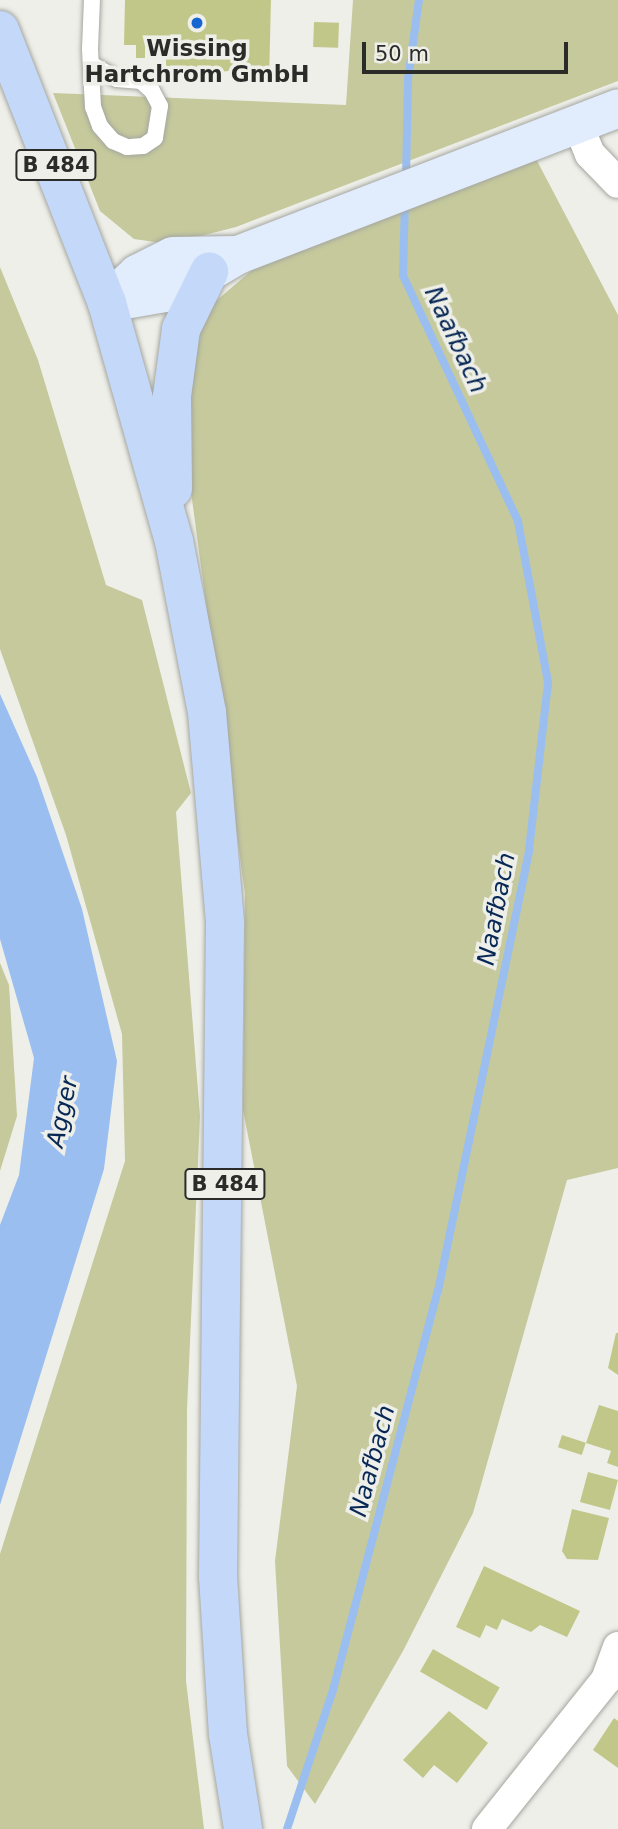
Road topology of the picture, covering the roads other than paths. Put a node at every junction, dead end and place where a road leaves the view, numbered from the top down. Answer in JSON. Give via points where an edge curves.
{"nodes":[{"id":1,"x":92,"y":0,"type":"edge"},
{"id":2,"x":0,"y":30,"type":"edge"},
{"id":3,"x":90,"y":56,"type":"junction"},
{"id":4,"x":618,"y":108,"type":"edge"},
{"id":5,"x":579,"y":127,"type":"junction"},
{"id":6,"x":618,"y":183,"type":"edge"},
{"id":7,"x":224,"y":263,"type":"junction"},
{"id":8,"x":107,"y":303,"type":"junction"},
{"id":9,"x":174,"y":541,"type":"junction"},
{"id":10,"x":618,"y":1647,"type":"edge"},
{"id":11,"x":243,"y":1829,"type":"edge"},
{"id":12,"x":487,"y":1829,"type":"edge"}],
"edges":[{"from":1,"to":3,"type":"lane"},
{"from":2,"to":8,"type":"main road","number":"B 484"},
{"from":3,"to":3,"type":"lane","via":[[93,107],[113,141],[143,146],[155,138],[160,106],[152,91],[141,82],[117,79]]},
{"from":4,"to":5,"type":"street"},
{"from":5,"to":6,"type":"street","via":[[590,153]]},
{"from":5,"to":7,"type":"street"},
{"from":7,"to":8,"type":"street","via":[[177,291]]},
{"from":7,"to":9,"type":"main road","via":[[181,329],[172,396]]},
{"from":8,"to":9,"type":"main road","number":"B 484"},
{"from":9,"to":11,"type":"main road","number":"B 484","via":[[207,712],[225,923],[218,1576],[228,1734]]},
{"from":10,"to":12,"type":"street","via":[[606,1680]]}]}
